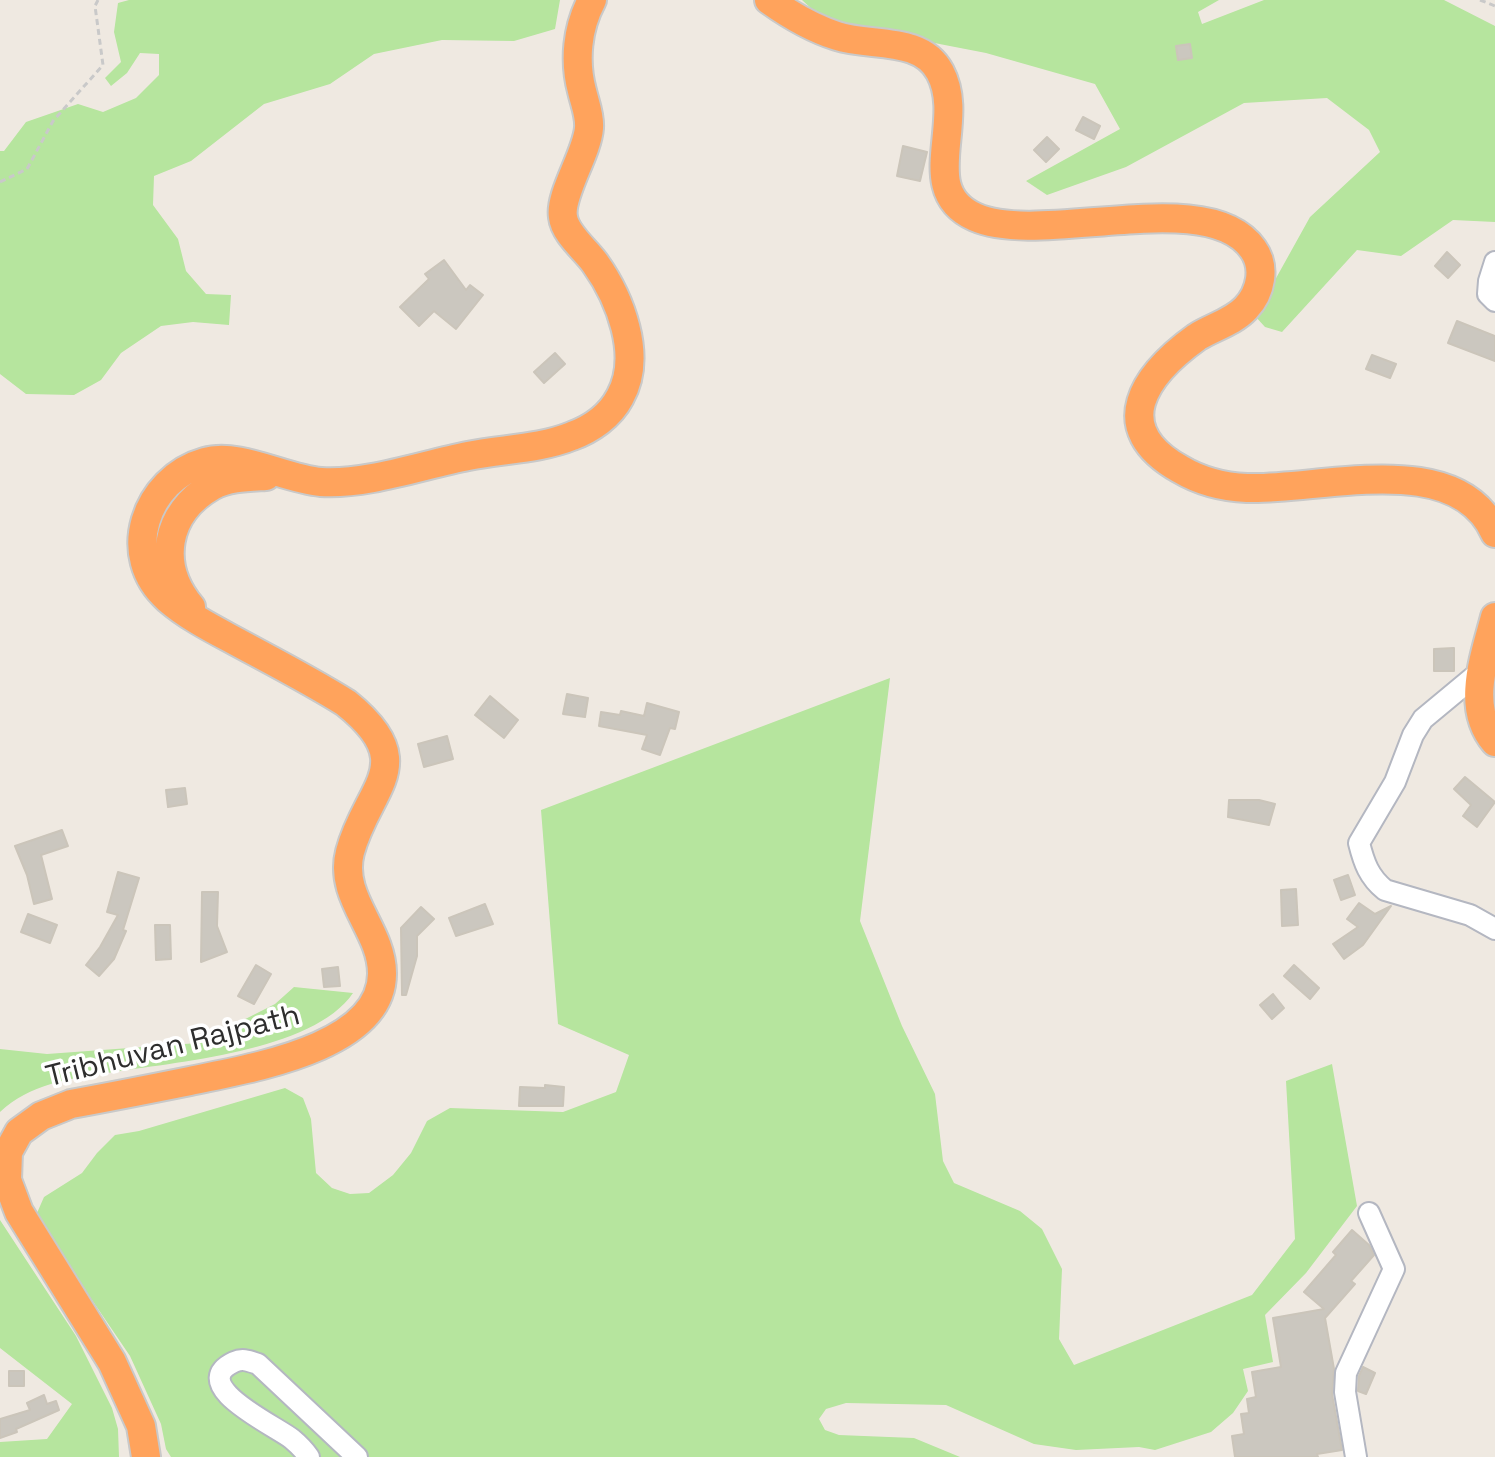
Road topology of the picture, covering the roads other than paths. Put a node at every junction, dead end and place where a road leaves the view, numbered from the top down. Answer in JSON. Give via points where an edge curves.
{"nodes":[{"id":1,"x":592,"y":0,"type":"edge"},
{"id":2,"x":769,"y":0,"type":"edge"},
{"id":3,"x":1495,"y":262,"type":"edge"},
{"id":4,"x":1495,"y":301,"type":"edge"},
{"id":5,"x":1495,"y":533,"type":"edge"},
{"id":6,"x":1495,"y":617,"type":"edge"},
{"id":7,"x":1482,"y":670,"type":"junction"},
{"id":8,"x":1495,"y":742,"type":"edge"},
{"id":9,"x":1495,"y":929,"type":"edge"},
{"id":10,"x":1369,"y":1213,"type":"dead end"},
{"id":11,"x":146,"y":1457,"type":"edge"},
{"id":12,"x":309,"y":1457,"type":"edge"},
{"id":13,"x":357,"y":1457,"type":"edge"},
{"id":14,"x":1356,"y":1457,"type":"edge"}],
"edges":[{"from":1,"to":11,"type":"highway","name":"Tribhuvan Rajpath","via":[[581,28],[578,60],[589,131],[562,214],[607,282],[622,318],[629,362],[620,396],[599,421],[560,440],[346,481],[319,482],[230,461],[204,462],[168,481],[148,509],[144,561],[169,600],[346,703],[377,736],[384,756],[383,777],[353,843],[348,867],[353,897],[380,959],[382,978],[366,1012],[324,1043],[260,1066],[71,1104],[32,1121],[11,1145],[6,1174],[15,1203],[112,1362],[141,1426]]},
{"from":2,"to":5,"type":"highway","via":[[829,33],[906,46],[934,62],[944,79],[950,110],[944,180],[957,204],[977,218],[1020,225],[1188,220],[1229,229],[1253,248],[1260,279],[1251,302],[1174,356],[1142,399],[1141,434],[1158,455],[1196,477],[1233,487],[1378,480],[1432,484],[1476,506]]},
{"from":3,"to":4,"type":"street","via":[[1488,294]]},
{"from":6,"to":7,"type":"highway"},
{"from":7,"to":8,"type":"highway","via":[[1481,719]]},
{"from":7,"to":9,"type":"street","via":[[1423,719],[1395,782],[1359,843],[1365,866],[1385,890],[1470,915]]},
{"from":10,"to":14,"type":"street","via":[[1394,1269],[1346,1373]]},
{"from":12,"to":13,"type":"street","via":[[291,1438],[226,1394],[220,1382],[223,1371],[243,1359],[258,1364]]}]}
